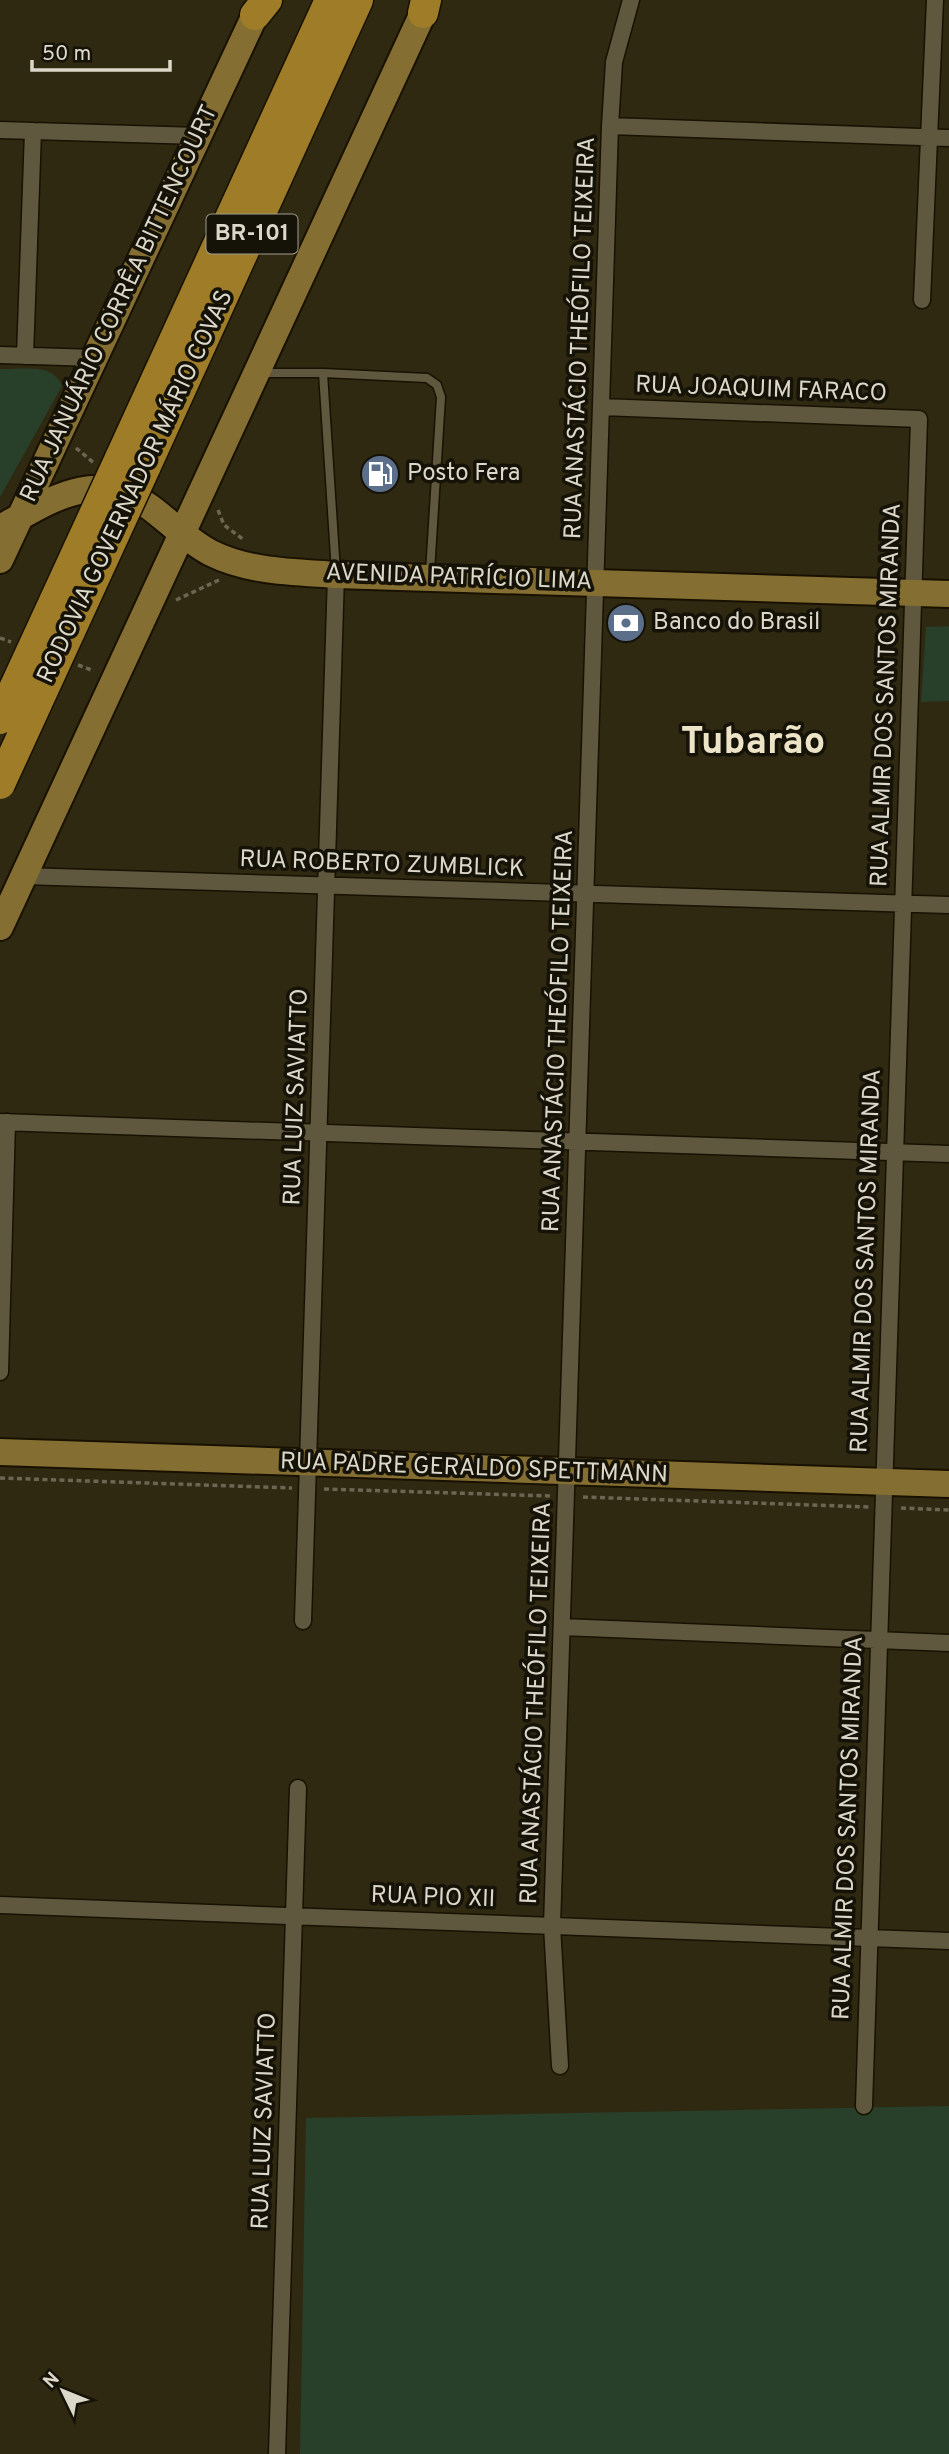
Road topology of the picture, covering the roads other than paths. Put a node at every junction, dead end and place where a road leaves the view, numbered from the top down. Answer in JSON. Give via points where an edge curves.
{"nodes":[{"id":1,"x":330,"y":0,"type":"edge"},
{"id":2,"x":358,"y":0,"type":"edge"},
{"id":3,"x":631,"y":0,"type":"edge"},
{"id":4,"x":935,"y":0,"type":"edge"},
{"id":5,"x":424,"y":7,"type":"edge"},
{"id":6,"x":261,"y":8,"type":"edge"},
{"id":7,"x":611,"y":126,"type":"junction"},
{"id":8,"x":0,"y":130,"type":"edge"},
{"id":9,"x":33,"y":131,"type":"junction"},
{"id":10,"x":198,"y":136,"type":"junction"},
{"id":11,"x":928,"y":137,"type":"junction"},
{"id":12,"x":949,"y":138,"type":"edge"},
{"id":13,"x":922,"y":300,"type":"dead end"},
{"id":14,"x":0,"y":355,"type":"edge"},
{"id":15,"x":25,"y":356,"type":"junction"},
{"id":16,"x":96,"y":358,"type":"junction"},
{"id":17,"x":257,"y":373,"type":"junction"},
{"id":18,"x":323,"y":373,"type":"junction"},
{"id":19,"x":602,"y":407,"type":"junction"},
{"id":20,"x":919,"y":419,"type":"joint"},
{"id":21,"x":132,"y":463,"type":"junction"},
{"id":22,"x":198,"y":502,"type":"junction"},
{"id":23,"x":10,"y":523,"type":"edge"},
{"id":24,"x":183,"y":535,"type":"junction"},
{"id":25,"x":0,"y":560,"type":"edge"},
{"id":26,"x":253,"y":567,"type":"junction"},
{"id":27,"x":336,"y":575,"type":"junction"},
{"id":28,"x":429,"y":577,"type":"junction"},
{"id":29,"x":596,"y":582,"type":"junction"},
{"id":30,"x":913,"y":593,"type":"junction"},
{"id":31,"x":949,"y":594,"type":"edge"},
{"id":32,"x":0,"y":719,"type":"edge"},
{"id":33,"x":0,"y":784,"type":"edge"},
{"id":34,"x":23,"y":876,"type":"junction"},
{"id":35,"x":326,"y":886,"type":"junction"},
{"id":36,"x":586,"y":894,"type":"junction"},
{"id":37,"x":902,"y":904,"type":"junction"},
{"id":38,"x":949,"y":905,"type":"edge"},
{"id":39,"x":0,"y":927,"type":"edge"},
{"id":40,"x":4,"y":1122,"type":"edge"},
{"id":41,"x":318,"y":1133,"type":"junction"},
{"id":42,"x":578,"y":1141,"type":"junction"},
{"id":43,"x":893,"y":1152,"type":"junction"},
{"id":44,"x":949,"y":1154,"type":"edge"},
{"id":45,"x":0,"y":1372,"type":"edge"},
{"id":46,"x":0,"y":1452,"type":"edge"},
{"id":47,"x":308,"y":1476,"type":"junction"},
{"id":48,"x":567,"y":1484,"type":"junction"},
{"id":49,"x":949,"y":1485,"type":"edge"},
{"id":50,"x":882,"y":1495,"type":"junction"},
{"id":51,"x":303,"y":1621,"type":"dead end"},
{"id":52,"x":562,"y":1627,"type":"junction"},
{"id":53,"x":877,"y":1640,"type":"junction"},
{"id":54,"x":949,"y":1643,"type":"edge"},
{"id":55,"x":298,"y":1788,"type":"dead end"},
{"id":56,"x":0,"y":1905,"type":"edge"},
{"id":57,"x":294,"y":1916,"type":"junction"},
{"id":58,"x":552,"y":1926,"type":"junction"},
{"id":59,"x":869,"y":1938,"type":"junction"},
{"id":60,"x":949,"y":1941,"type":"edge"},
{"id":61,"x":560,"y":2066,"type":"dead end"},
{"id":62,"x":864,"y":2106,"type":"dead end"},
{"id":63,"x":277,"y":2454,"type":"edge"}],
"edges":[{"from":1,"to":21,"type":"highway","name":"RODOVIA GOVERNADOR MÁRIO COVAS","number":"BR-101"},
{"from":2,"to":21,"type":"highway","name":"RODOVIA GOVERNADOR MÁRIO COVAS","number":"BR-101"},
{"from":3,"to":7,"type":"street","name":"RUA ANASTÁCIO THEÓFILO TEIXEIRA","via":[[614,62]]},
{"from":4,"to":11,"type":"street"},
{"from":5,"to":17,"type":"main road"},
{"from":6,"to":10,"type":"main road","name":"RUA JANUÁRIO CORRÊA BITTENCOURT"},
{"from":7,"to":11,"type":"street"},
{"from":7,"to":19,"type":"street","name":"RUA ANASTÁCIO THEÓFILO TEIXEIRA"},
{"from":8,"to":9,"type":"street"},
{"from":9,"to":10,"type":"street"},
{"from":9,"to":15,"type":"street"},
{"from":10,"to":16,"type":"main road","name":"RUA JANUÁRIO CORRÊA BITTENCOURT"},
{"from":11,"to":12,"type":"street"},
{"from":11,"to":13,"type":"street"},
{"from":14,"to":15,"type":"street"},
{"from":15,"to":16,"type":"street"},
{"from":16,"to":23,"type":"main road","name":"RUA JANUÁRIO CORRÊA BITTENCOURT"},
{"from":17,"to":18,"type":"lane"},
{"from":17,"to":22,"type":"main road"},
{"from":18,"to":27,"type":"lane"},
{"from":18,"to":28,"type":"lane","via":[[427,378],[436,385],[440,397]]},
{"from":19,"to":20,"type":"street","name":"RUA JOAQUIM FARACO"},
{"from":19,"to":29,"type":"street","name":"RUA ANASTÁCIO THEÓFILO TEIXEIRA"},
{"from":20,"to":30,"type":"street","name":"RUA ALMIR DOS SANTOS MIRANDA"},
{"from":21,"to":32,"type":"highway","name":"RODOVIA GOVERNADOR MÁRIO COVAS","number":"BR-101","bridge":true},
{"from":21,"to":33,"type":"highway","name":"RODOVIA GOVERNADOR MÁRIO COVAS","number":"BR-101","bridge":true},
{"from":22,"to":24,"type":"main road"},
{"from":22,"to":26,"type":"main road","via":[[211,535]]},
{"from":23,"to":24,"type":"main road","name":"AVENIDA PATRÍCIO LIMA","via":[[53,498],[93,488],[141,501]]},
{"from":23,"to":25,"type":"main road","name":"RUA JANUÁRIO CORRÊA BITTENCOURT"},
{"from":24,"to":26,"type":"main road","name":"AVENIDA PATRÍCIO LIMA","via":[[209,552]]},
{"from":24,"to":34,"type":"main road"},
{"from":26,"to":27,"type":"main road","name":"AVENIDA PATRÍCIO LIMA"},
{"from":27,"to":28,"type":"main road","name":"AVENIDA PATRÍCIO LIMA"},
{"from":27,"to":35,"type":"street","name":"RUA LUIZ SAVIATTO"},
{"from":28,"to":29,"type":"main road","name":"AVENIDA PATRÍCIO LIMA"},
{"from":29,"to":30,"type":"main road","name":"AVENIDA PATRÍCIO LIMA"},
{"from":29,"to":36,"type":"street","name":"RUA ANASTÁCIO THEÓFILO TEIXEIRA"},
{"from":30,"to":31,"type":"main road","name":"AVENIDA PATRÍCIO LIMA"},
{"from":30,"to":37,"type":"street","name":"RUA ALMIR DOS SANTOS MIRANDA"},
{"from":34,"to":35,"type":"street","name":"RUA ROBERTO ZUMBLICK"},
{"from":34,"to":39,"type":"main road"},
{"from":35,"to":36,"type":"street","name":"RUA ROBERTO ZUMBLICK"},
{"from":35,"to":41,"type":"street","name":"RUA LUIZ SAVIATTO"},
{"from":36,"to":37,"type":"street","name":"RUA ROBERTO ZUMBLICK"},
{"from":36,"to":42,"type":"street","name":"RUA ANASTÁCIO THEÓFILO TEIXEIRA"},
{"from":37,"to":38,"type":"street","name":"RUA ROBERTO ZUMBLICK"},
{"from":37,"to":43,"type":"street","name":"RUA ALMIR DOS SANTOS MIRANDA"},
{"from":40,"to":41,"type":"street"},
{"from":40,"to":45,"type":"street"},
{"from":41,"to":42,"type":"street"},
{"from":41,"to":47,"type":"street","name":"RUA LUIZ SAVIATTO"},
{"from":42,"to":43,"type":"street"},
{"from":42,"to":48,"type":"street","name":"RUA ANASTÁCIO THEÓFILO TEIXEIRA"},
{"from":43,"to":44,"type":"street"},
{"from":43,"to":50,"type":"street","name":"RUA ALMIR DOS SANTOS MIRANDA"},
{"from":46,"to":47,"type":"main road","name":"RUA PADRE GERALDO SPETTMANN"},
{"from":47,"to":48,"type":"main road","name":"RUA PADRE GERALDO SPETTMANN"},
{"from":47,"to":51,"type":"street","name":"RUA LUIZ SAVIATTO"},
{"from":48,"to":50,"type":"main road","name":"RUA PADRE GERALDO SPETTMANN"},
{"from":48,"to":52,"type":"street","name":"RUA ANASTÁCIO THEÓFILO TEIXEIRA"},
{"from":49,"to":50,"type":"main road","name":"RUA PADRE GERALDO SPETTMANN"},
{"from":50,"to":53,"type":"street","name":"RUA ALMIR DOS SANTOS MIRANDA"},
{"from":52,"to":53,"type":"street"},
{"from":52,"to":58,"type":"street","name":"RUA ANASTÁCIO THEÓFILO TEIXEIRA"},
{"from":53,"to":54,"type":"street"},
{"from":53,"to":59,"type":"street","name":"RUA ALMIR DOS SANTOS MIRANDA"},
{"from":55,"to":57,"type":"street","name":"RUA LUIZ SAVIATTO"},
{"from":56,"to":57,"type":"street","name":"RUA PIO XII"},
{"from":57,"to":58,"type":"street","name":"RUA PIO XII"},
{"from":57,"to":63,"type":"street","name":"RUA LUIZ SAVIATTO"},
{"from":58,"to":59,"type":"street","name":"RUA PIO XII"},
{"from":58,"to":61,"type":"street","name":"RUA ANASTÁCIO THEÓFILO TEIXEIRA"},
{"from":59,"to":60,"type":"street","name":"RUA PIO XII"},
{"from":59,"to":62,"type":"street","name":"RUA ALMIR DOS SANTOS MIRANDA"}]}
